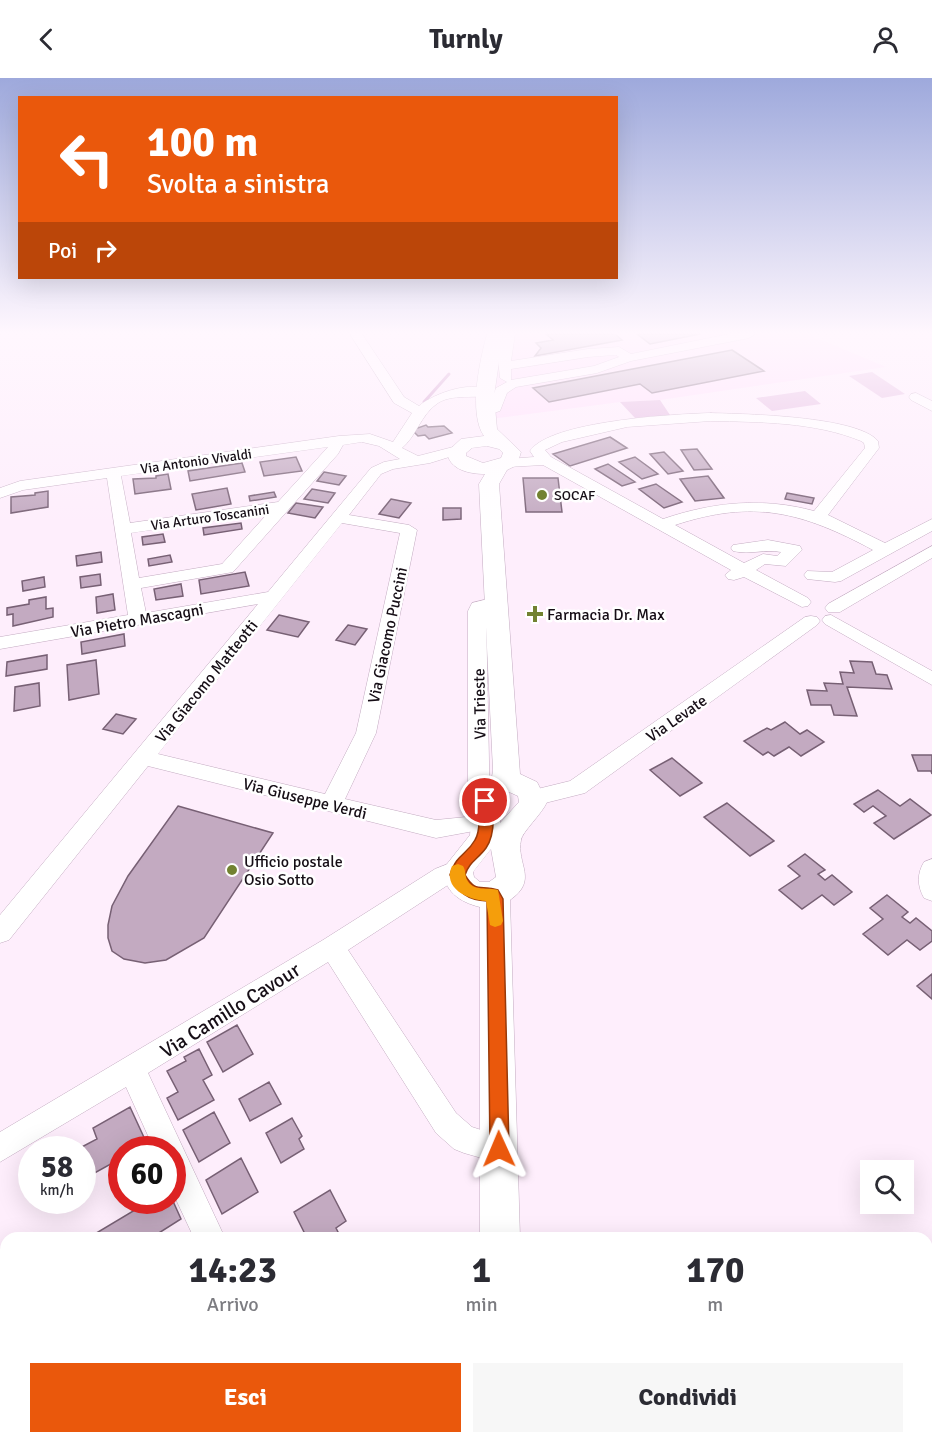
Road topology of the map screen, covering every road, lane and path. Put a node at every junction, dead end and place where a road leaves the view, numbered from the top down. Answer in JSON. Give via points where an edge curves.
{"nodes":[{"id":1,"x":397,"y":398,"type":"edge"},
{"id":2,"x":437,"y":398,"type":"edge"},
{"id":3,"x":462,"y":398,"type":"edge"},
{"id":4,"x":487,"y":398,"type":"edge"},
{"id":5,"x":499,"y":398,"type":"edge"},
{"id":6,"x":917,"y":398,"type":"edge"},
{"id":7,"x":932,"y":407,"type":"edge"},
{"id":8,"x":487,"y":410,"type":"junction"},
{"id":9,"x":420,"y":412,"type":"junction"},
{"id":10,"x":339,"y":440,"type":"junction"},
{"id":11,"x":500,"y":443,"type":"junction"},
{"id":12,"x":395,"y":446,"type":"junction"},
{"id":13,"x":465,"y":456,"type":"junction"},
{"id":14,"x":423,"y":460,"type":"junction"},
{"id":15,"x":546,"y":460,"type":"junction"},
{"id":16,"x":388,"y":465,"type":"junction"},
{"id":17,"x":499,"y":471,"type":"junction"},
{"id":18,"x":113,"y":472,"type":"junction"},
{"id":19,"x":0,"y":492,"type":"edge"},
{"id":20,"x":283,"y":507,"type":"junction"},
{"id":21,"x":818,"y":517,"type":"junction"},
{"id":22,"x":338,"y":518,"type":"junction"},
{"id":23,"x":663,"y":524,"type":"junction"},
{"id":24,"x":932,"y":524,"type":"edge"},
{"id":25,"x":123,"y":529,"type":"junction"},
{"id":26,"x":739,"y":548,"type":"dead end"},
{"id":27,"x":885,"y":550,"type":"junction"},
{"id":28,"x":932,"y":551,"type":"edge"},
{"id":29,"x":698,"y":558,"type":"dead end"},
{"id":30,"x":737,"y":573,"type":"junction"},
{"id":31,"x":813,"y":575,"type":"dead end"},
{"id":32,"x":132,"y":584,"type":"junction"},
{"id":33,"x":274,"y":596,"type":"junction"},
{"id":34,"x":764,"y":596,"type":"dead end"},
{"id":35,"x":496,"y":602,"type":"junction"},
{"id":36,"x":802,"y":602,"type":"junction"},
{"id":37,"x":825,"y":616,"type":"junction"},
{"id":38,"x":138,"y":620,"type":"junction"},
{"id":39,"x":0,"y":644,"type":"edge"},
{"id":40,"x":932,"y":679,"type":"edge"},
{"id":41,"x":144,"y":758,"type":"junction"},
{"id":42,"x":504,"y":782,"type":"junction"},
{"id":43,"x":533,"y":798,"type":"junction"},
{"id":44,"x":331,"y":804,"type":"junction"},
{"id":45,"x":471,"y":822,"type":"joint"},
{"id":46,"x":932,"y":868,"type":"edge"},
{"id":47,"x":458,"y":869,"type":"junction"},
{"id":48,"x":932,"y":891,"type":"edge"},
{"id":49,"x":493,"y":894,"type":"junction"},
{"id":50,"x":0,"y":933,"type":"edge"},
{"id":51,"x":332,"y":947,"type":"junction"},
{"id":52,"x":132,"y":1069,"type":"junction"},
{"id":53,"x":164,"y":1136,"type":"edge"},
{"id":54,"x":0,"y":1148,"type":"edge"},
{"id":55,"x":499,"y":1149,"type":"junction"},
{"id":56,"x":186,"y":1186,"type":"edge"},
{"id":57,"x":207,"y":1232,"type":"edge"},
{"id":58,"x":494,"y":1232,"type":"edge"}],
"edges":[{"from":1,"to":9,"type":"street"},
{"from":2,"to":9,"type":"street"},
{"from":3,"to":8,"type":"street"},
{"from":4,"to":8,"type":"main road"},
{"from":5,"to":8,"type":"street","via":[[495,408]]},
{"from":6,"to":7,"type":"street"},
{"from":8,"to":11,"type":"main road"},
{"from":8,"to":13,"type":"main road"},
{"from":9,"to":12,"type":"street"},
{"from":10,"to":12,"type":"street","name":"Via Antonio Vivaldi","via":[[370,438]]},
{"from":10,"to":18,"type":"street","name":"Via Antonio Vivaldi"},
{"from":10,"to":20,"type":"street","name":"Via Arturo Toscanini"},
{"from":11,"to":13,"type":"main road","via":[[487,441]]},
{"from":11,"to":17,"type":"main road","name":"Via Trieste","via":[[512,452],[512,458]]},
{"from":12,"to":14,"type":"street","name":"Via Antonio Vivaldi"},
{"from":12,"to":16,"type":"street"},
{"from":13,"to":14,"type":"street"},
{"from":13,"to":17,"type":"main road"},
{"from":14,"to":16,"type":"street"},
{"from":15,"to":17,"type":"street"},
{"from":15,"to":21,"type":"street","via":[[538,456],[538,448],[554,440],[616,425],[676,418],[813,424],[871,441],[873,445]]},
{"from":15,"to":23,"type":"street"},
{"from":16,"to":22,"type":"street","name":"Via Giacomo Matteotti","via":[[376,471]]},
{"from":17,"to":35,"type":"main road","name":"Via Trieste"},
{"from":18,"to":19,"type":"street","name":"Via Antonio Vivaldi"},
{"from":18,"to":25,"type":"street"},
{"from":20,"to":25,"type":"street","name":"Via Arturo Toscanini"},
{"from":20,"to":32,"type":"street","via":[[227,568]]},
{"from":21,"to":23,"type":"street","via":[[786,510],[737,507],[705,510]]},
{"from":21,"to":27,"type":"street"},
{"from":22,"to":33,"type":"street","name":"Via Giacomo Matteotti"},
{"from":22,"to":44,"type":"street","name":"Via Giacomo Puccini","via":[[409,530],[366,734]]},
{"from":23,"to":30,"type":"street"},
{"from":24,"to":27,"type":"street"},
{"from":25,"to":32,"type":"street"},
{"from":26,"to":30,"type":"street","via":[[768,545],[794,550],[780,562],[763,559]]},
{"from":27,"to":31,"type":"street","via":[[835,577]]},
{"from":28,"to":37,"type":"street","name":"Via Levate"},
{"from":29,"to":30,"type":"street"},
{"from":30,"to":34,"type":"street"},
{"from":30,"to":36,"type":"street"},
{"from":32,"to":38,"type":"street"},
{"from":33,"to":38,"type":"street","name":"Via Pietro Mascagni"},
{"from":33,"to":41,"type":"street","name":"Via Giacomo Matteotti"},
{"from":35,"to":42,"type":"main road","name":"Via Trieste","via":[[507,770]]},
{"from":35,"to":45,"type":"street","name":"Via Trieste","via":[[482,604],[477,611],[480,806]]},
{"from":36,"to":37,"type":"street","via":[[818,600]]},
{"from":36,"to":37,"type":"street","via":[[798,613]]},
{"from":37,"to":40,"type":"street"},
{"from":37,"to":43,"type":"street","name":"Via Levate","via":[[577,787]]},
{"from":38,"to":39,"type":"street","name":"Via Pietro Mascagni"},
{"from":41,"to":44,"type":"street","name":"Via Giuseppe Verdi"},
{"from":41,"to":50,"type":"street","name":"Via Giacomo Matteotti"},
{"from":42,"to":43,"type":"main road","via":[[521,785]]},
{"from":42,"to":47,"type":"main road","via":[[488,791],[484,838]]},
{"from":43,"to":49,"type":"main road","via":[[532,806],[507,837],[510,880],[504,889]]},
{"from":44,"to":45,"type":"street","name":"Via Giuseppe Verdi","via":[[436,829]]},
{"from":46,"to":48,"type":"street"},
{"from":47,"to":49,"type":"main road","via":[[459,881],[466,890]]},
{"from":47,"to":51,"type":"street","name":"Via Camillo Cavour"},
{"from":49,"to":55,"type":"main road"},
{"from":51,"to":52,"type":"street","name":"Via Camillo Cavour"},
{"from":51,"to":55,"type":"street","via":[[446,1124],[464,1139]]},
{"from":52,"to":53,"type":"street"},
{"from":52,"to":54,"type":"street","name":"Via Camillo Cavour"},
{"from":55,"to":58,"type":"main road"},
{"from":56,"to":57,"type":"street"}]}
